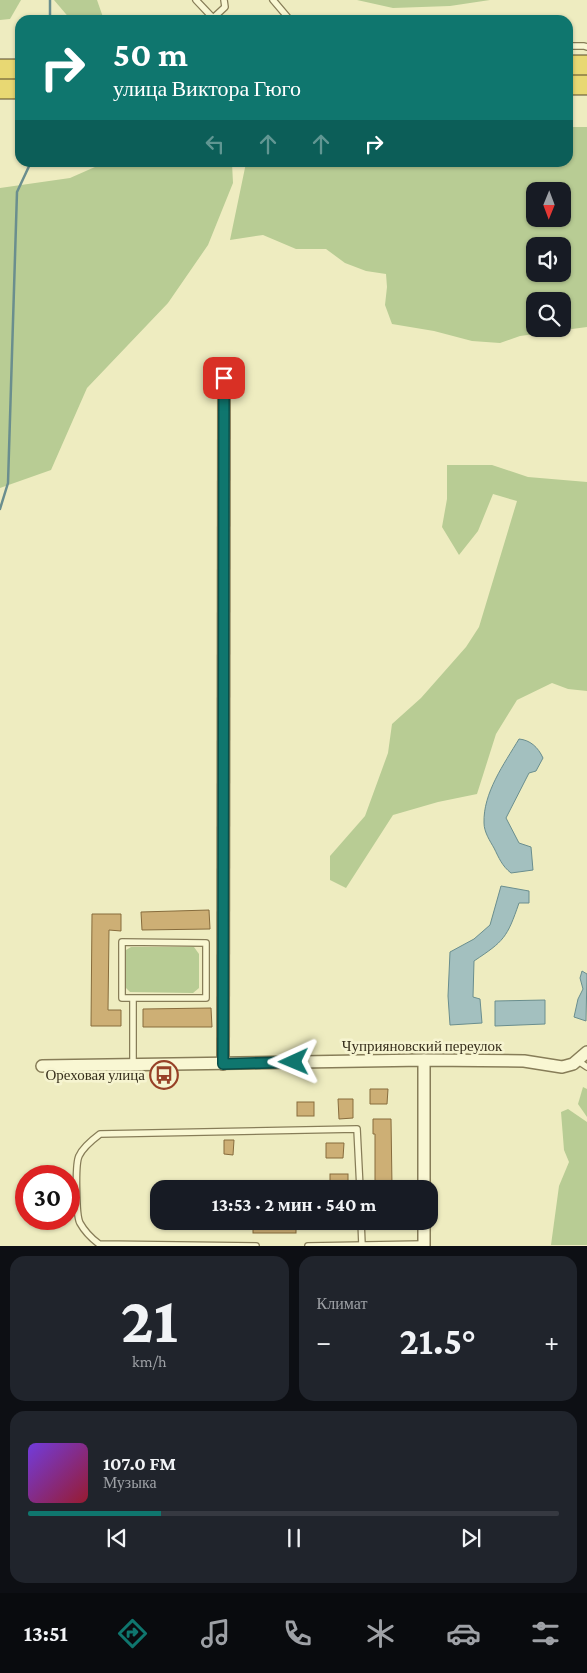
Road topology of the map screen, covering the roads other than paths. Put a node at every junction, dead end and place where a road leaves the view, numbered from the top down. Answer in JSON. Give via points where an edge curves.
{"nodes":[{"id":1,"x":196,"y":0,"type":"edge"},
{"id":2,"x":224,"y":0,"type":"edge"},
{"id":3,"x":273,"y":0,"type":"edge"},
{"id":4,"x":209,"y":15,"type":"edge"},
{"id":5,"x":216,"y":15,"type":"edge"},
{"id":6,"x":286,"y":15,"type":"edge"},
{"id":7,"x":573,"y":46,"type":"edge"},
{"id":8,"x":587,"y":47,"type":"edge"},
{"id":9,"x":573,"y":65,"type":"edge"},
{"id":10,"x":587,"y":65,"type":"edge"},
{"id":11,"x":0,"y":69,"type":"edge"},
{"id":12,"x":15,"y":69,"type":"edge"},
{"id":13,"x":573,"y":85,"type":"edge"},
{"id":14,"x":587,"y":85,"type":"edge"},
{"id":15,"x":0,"y":89,"type":"edge"},
{"id":16,"x":15,"y":89,"type":"edge"},
{"id":17,"x":224,"y":378,"type":"dead end"},
{"id":18,"x":133,"y":998,"type":"junction"},
{"id":19,"x":587,"y":1052,"type":"edge"},
{"id":20,"x":424,"y":1060,"type":"junction"},
{"id":21,"x":133,"y":1064,"type":"junction"},
{"id":22,"x":223,"y":1064,"type":"junction"},
{"id":23,"x":582,"y":1064,"type":"edge"},
{"id":24,"x":42,"y":1066,"type":"dead end"},
{"id":25,"x":360,"y":1180,"type":"edge"},
{"id":26,"x":424,"y":1180,"type":"edge"},
{"id":27,"x":361,"y":1230,"type":"edge"},
{"id":28,"x":424,"y":1230,"type":"edge"},
{"id":29,"x":362,"y":1245,"type":"edge"},
{"id":30,"x":424,"y":1245,"type":"edge"},
{"id":31,"x":256,"y":1246,"type":"edge"},
{"id":32,"x":308,"y":1246,"type":"edge"}],
"edges":[{"from":1,"to":4,"type":"lane"},
{"from":2,"to":5,"type":"lane","via":[[225,7]]},
{"from":3,"to":6,"type":"lane"},
{"from":7,"to":8,"type":"lane"},
{"from":9,"to":10,"type":"highway"},
{"from":11,"to":12,"type":"highway"},
{"from":13,"to":14,"type":"highway"},
{"from":15,"to":16,"type":"highway"},
{"from":17,"to":22,"type":"street"},
{"from":18,"to":18,"type":"lane","via":[[206,998],[206,943],[122,942],[122,998]]},
{"from":18,"to":21,"type":"lane"},
{"from":19,"to":23,"type":"street"},
{"from":20,"to":22,"type":"street","name":"Чуприяновский переулок"},
{"from":20,"to":23,"type":"street","name":"Чуприяновский переулок","via":[[524,1061],[562,1067]]},
{"from":20,"to":26,"type":"street"},
{"from":21,"to":22,"type":"street","name":"Чуприяновский переулок"},
{"from":21,"to":24,"type":"street","name":"Чуприяновский переулок"},
{"from":25,"to":31,"type":"lane","via":[[358,1129],[100,1134],[78,1158],[78,1222],[99,1244]]},
{"from":27,"to":29,"type":"lane"},
{"from":28,"to":30,"type":"street"},
{"from":29,"to":30,"type":"lane"},
{"from":29,"to":32,"type":"lane"}]}
